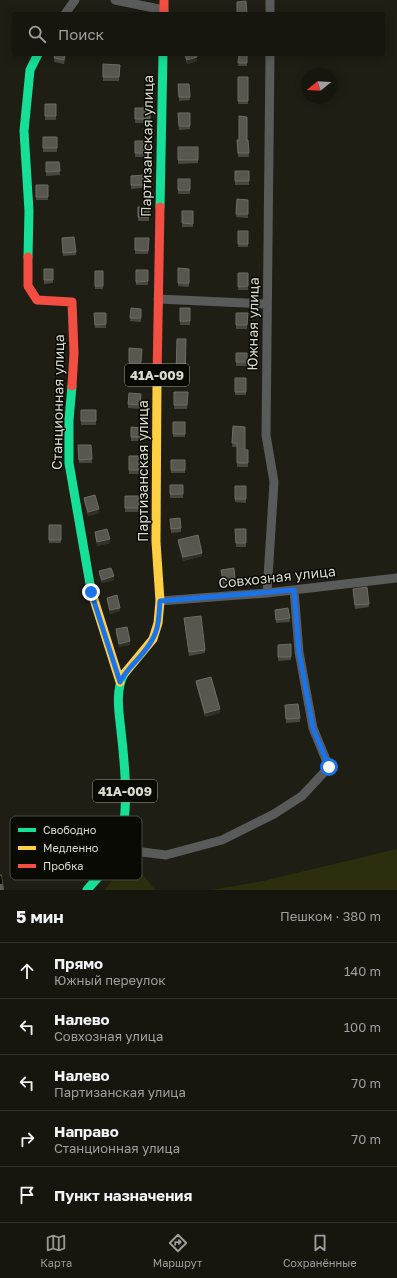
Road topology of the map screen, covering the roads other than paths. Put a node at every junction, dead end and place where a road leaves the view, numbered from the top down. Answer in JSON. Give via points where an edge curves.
{"nodes":[{"id":1,"x":74,"y":0,"type":"edge"},
{"id":2,"x":115,"y":0,"type":"edge"},
{"id":3,"x":270,"y":0,"type":"edge"},
{"id":4,"x":164,"y":8,"type":"edge"},
{"id":5,"x":66,"y":12,"type":"edge"},
{"id":6,"x":270,"y":12,"type":"edge"},
{"id":7,"x":37,"y":56,"type":"edge"},
{"id":8,"x":163,"y":56,"type":"edge"},
{"id":9,"x":270,"y":56,"type":"edge"},
{"id":10,"x":158,"y":299,"type":"junction"},
{"id":11,"x":267,"y":304,"type":"junction"},
{"id":12,"x":397,"y":578,"type":"edge"},
{"id":13,"x":294,"y":590,"type":"junction"},
{"id":14,"x":267,"y":593,"type":"junction"},
{"id":15,"x":160,"y":601,"type":"junction"},
{"id":16,"x":120,"y":682,"type":"junction"},
{"id":17,"x":123,"y":816,"type":"edge"},
{"id":18,"x":142,"y":852,"type":"edge"},
{"id":19,"x":95,"y":880,"type":"edge"},
{"id":20,"x":87,"y":890,"type":"edge"}],
"edges":[{"from":1,"to":5,"type":"street"},
{"from":2,"to":4,"type":"street"},
{"from":3,"to":6,"type":"street"},
{"from":7,"to":16,"type":"main road","name":"Станционная улица","via":[[30,70],[24,132],[29,211],[28,286],[37,300],[72,302],[74,353],[69,463],[91,592]]},
{"from":8,"to":10,"type":"main road","name":"Партизанская улица","number":"41А-009"},
{"from":9,"to":11,"type":"street","name":"Южная улица"},
{"from":10,"to":11,"type":"street"},
{"from":10,"to":15,"type":"main road","name":"Партизанская улица","number":"41А-009","via":[[156,542]]},
{"from":11,"to":14,"type":"street","name":"Южная улица","via":[[266,435],[274,482]]},
{"from":12,"to":13,"type":"street","name":"Совхозная улица"},
{"from":13,"to":14,"type":"street","name":"Совхозная улица"},
{"from":13,"to":18,"type":"street","via":[[299,652],[313,728],[329,767],[302,796],[274,814],[222,840],[166,856]]},
{"from":14,"to":15,"type":"street","name":"Совхозная улица"},
{"from":15,"to":16,"type":"main road","name":"Партизанская улица","number":"41А-009","via":[[158,623],[153,639],[127,669]]},
{"from":16,"to":17,"type":"main road","name":"Станционная улица","number":"41А-009","via":[[118,706],[126,771]]},
{"from":19,"to":20,"type":"main road","name":"Станционная улица","number":"41А-009"}]}
